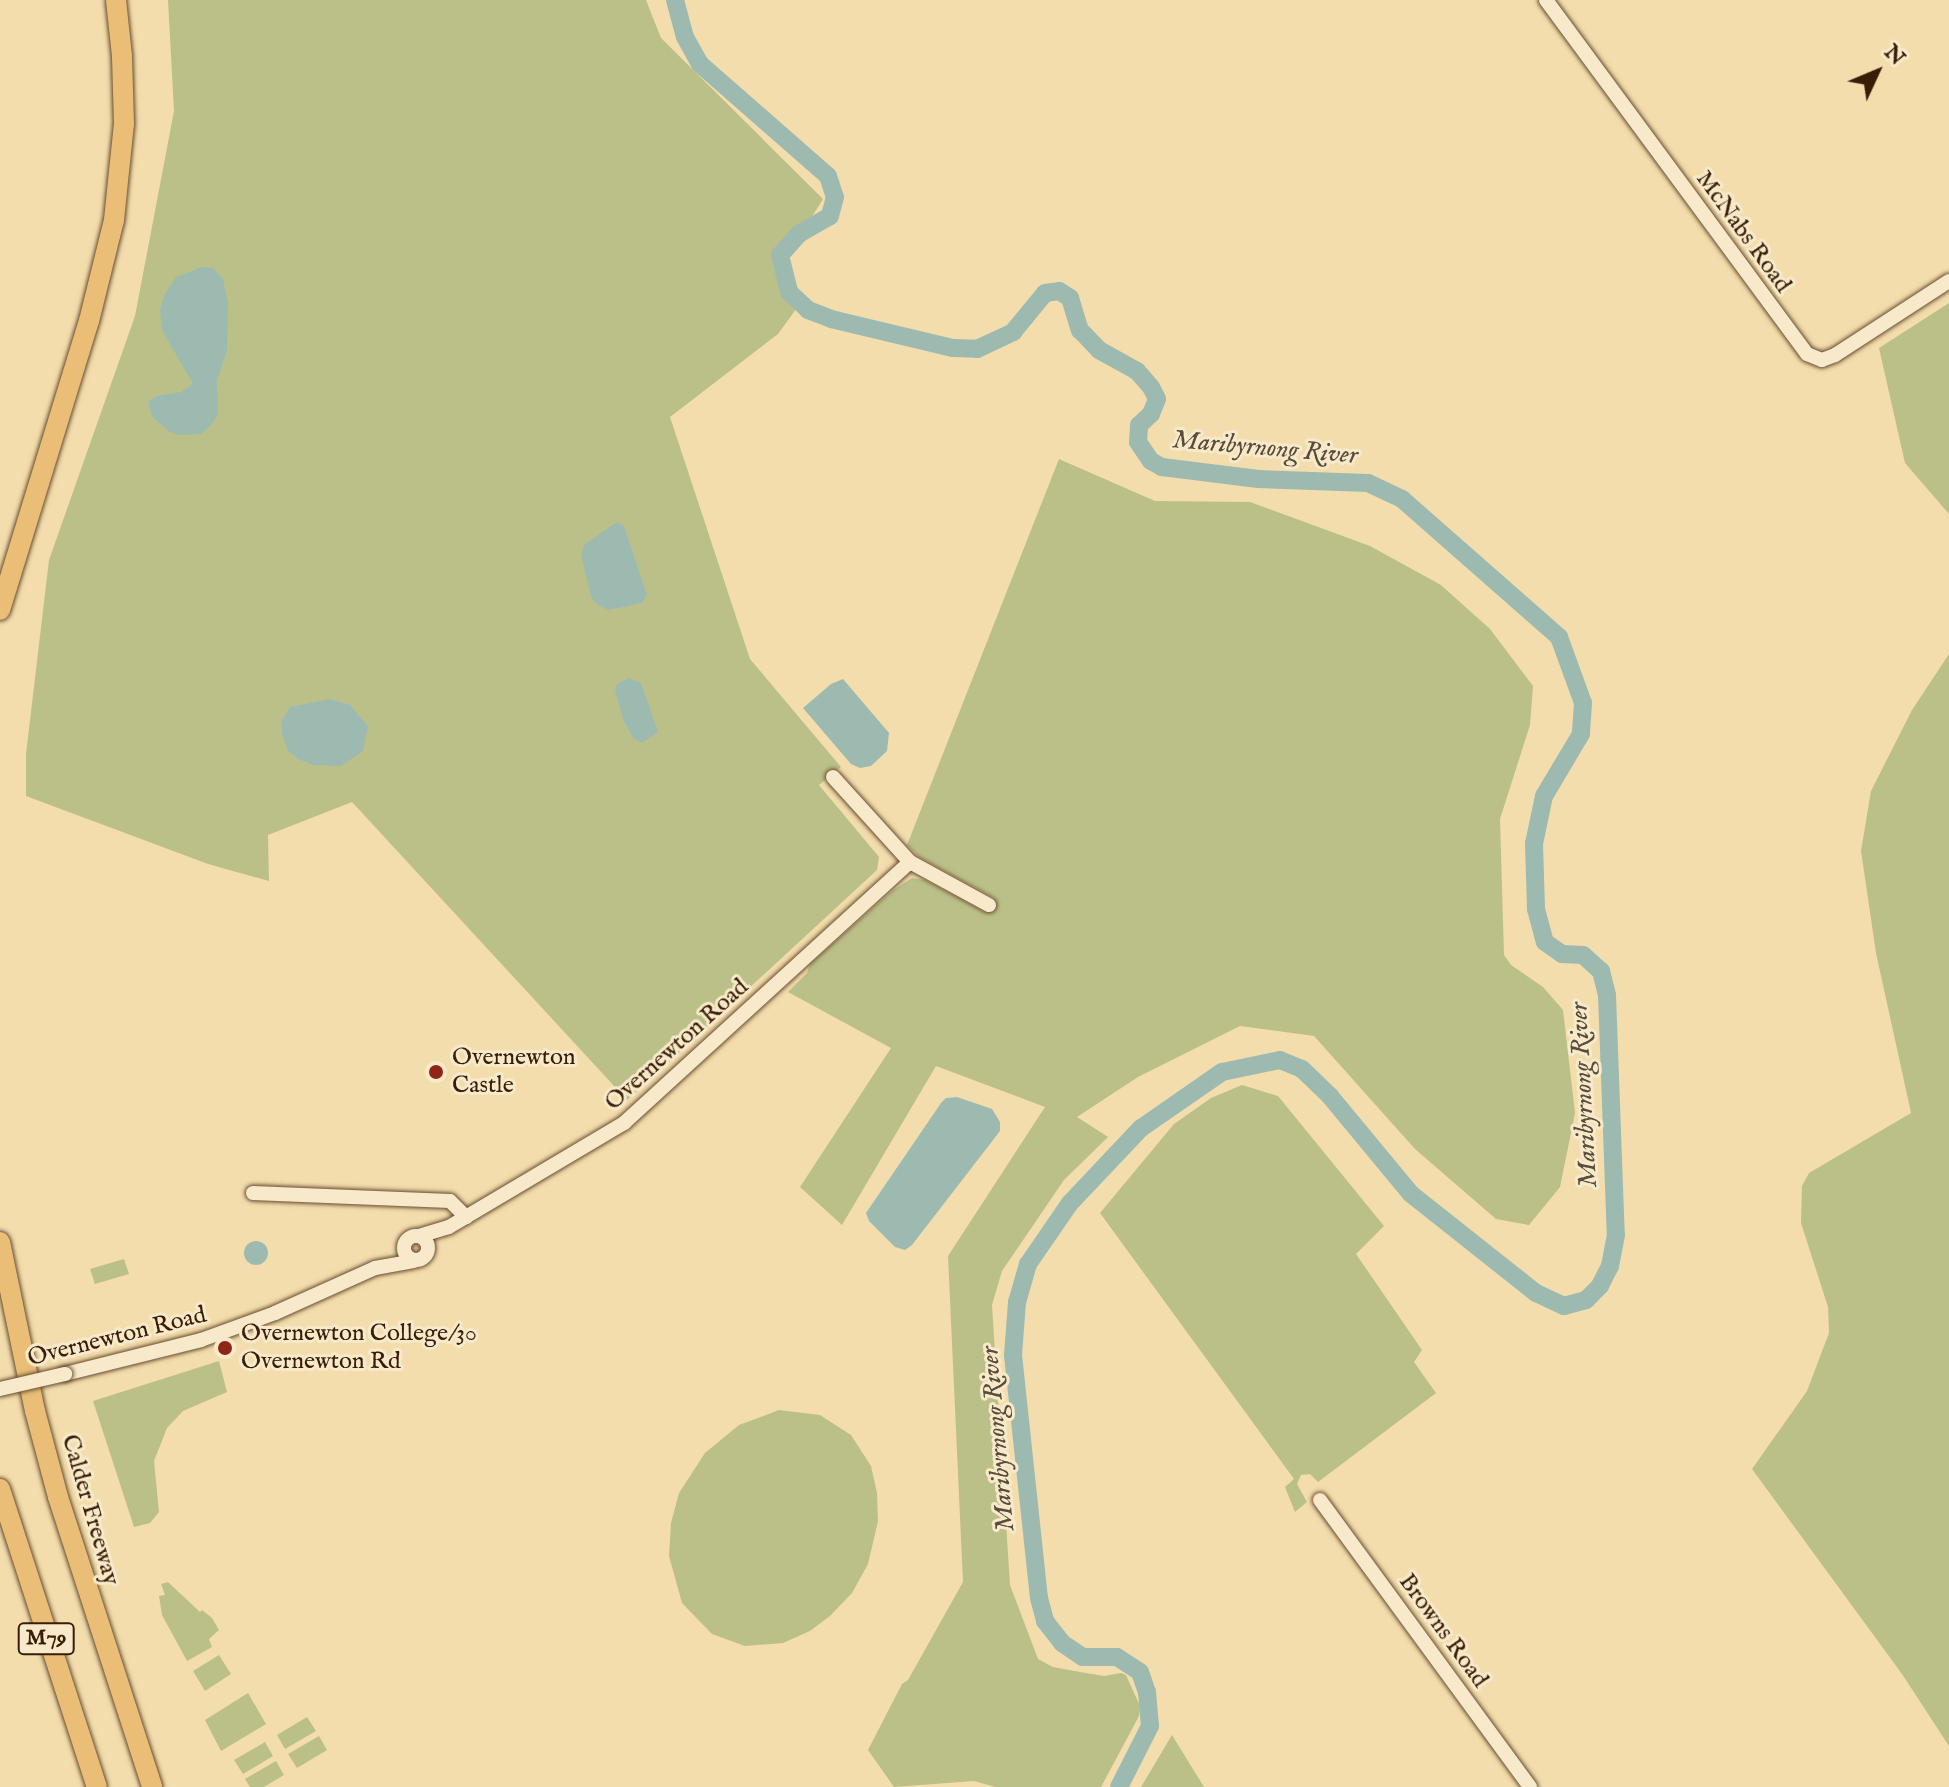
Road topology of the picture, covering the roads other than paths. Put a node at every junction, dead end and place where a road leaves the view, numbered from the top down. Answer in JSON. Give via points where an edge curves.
{"nodes":[{"id":1,"x":116,"y":0,"type":"edge"},
{"id":2,"x":1546,"y":0,"type":"edge"},
{"id":3,"x":1949,"y":281,"type":"edge"},
{"id":4,"x":0,"y":610,"type":"edge"},
{"id":5,"x":833,"y":777,"type":"dead end"},
{"id":6,"x":910,"y":862,"type":"junction"},
{"id":7,"x":989,"y":905,"type":"dead end"},
{"id":8,"x":253,"y":1193,"type":"dead end"},
{"id":9,"x":457,"y":1222,"type":"junction"},
{"id":10,"x":0,"y":1235,"type":"edge"},
{"id":11,"x":419,"y":1236,"type":"junction"},
{"id":12,"x":0,"y":1242,"type":"edge"},
{"id":13,"x":404,"y":1245,"type":"junction"},
{"id":14,"x":428,"y":1249,"type":"junction"},
{"id":15,"x":413,"y":1261,"type":"junction"},
{"id":16,"x":4,"y":1263,"type":"junction"},
{"id":17,"x":375,"y":1268,"type":"junction"},
{"id":18,"x":0,"y":1389,"type":"edge"},
{"id":19,"x":0,"y":1489,"type":"edge"},
{"id":20,"x":1320,"y":1500,"type":"dead end"},
{"id":21,"x":97,"y":1787,"type":"edge"},
{"id":22,"x":152,"y":1787,"type":"edge"},
{"id":23,"x":1530,"y":1787,"type":"edge"}],
"edges":[{"from":1,"to":4,"type":"highway","via":[[124,124],[114,220],[97,295]]},
{"from":2,"to":3,"type":"street","name":"McNabs Road","via":[[1811,357],[1822,360],[1842,351]]},
{"from":5,"to":6,"type":"street"},
{"from":6,"to":7,"type":"street"},
{"from":6,"to":9,"type":"street","name":"Overnewton Road","via":[[633,1117]]},
{"from":8,"to":9,"type":"street","via":[[453,1202]]},
{"from":9,"to":11,"type":"street","name":"Overnewton Road"},
{"from":9,"to":14,"type":"street","name":"Overnewton Road"},
{"from":10,"to":16,"type":"highway"},
{"from":11,"to":13,"type":"street"},
{"from":11,"to":14,"type":"street"},
{"from":12,"to":16,"type":"highway","name":"Calder Freeway","number":"M79"},
{"from":13,"to":15,"type":"street","via":[[405,1255]]},
{"from":13,"to":17,"type":"street","name":"Overnewton Road"},
{"from":14,"to":15,"type":"street","via":[[424,1258]]},
{"from":15,"to":17,"type":"street","name":"Overnewton Road"},
{"from":16,"to":22,"type":"highway","name":"Calder Freeway","number":"M79","via":[[58,1497]]},
{"from":17,"to":18,"type":"street","name":"Overnewton Road","bridge":true,"via":[[224,1332]]},
{"from":19,"to":21,"type":"highway","number":"M79"},
{"from":20,"to":23,"type":"street","name":"Browns Road"}]}
